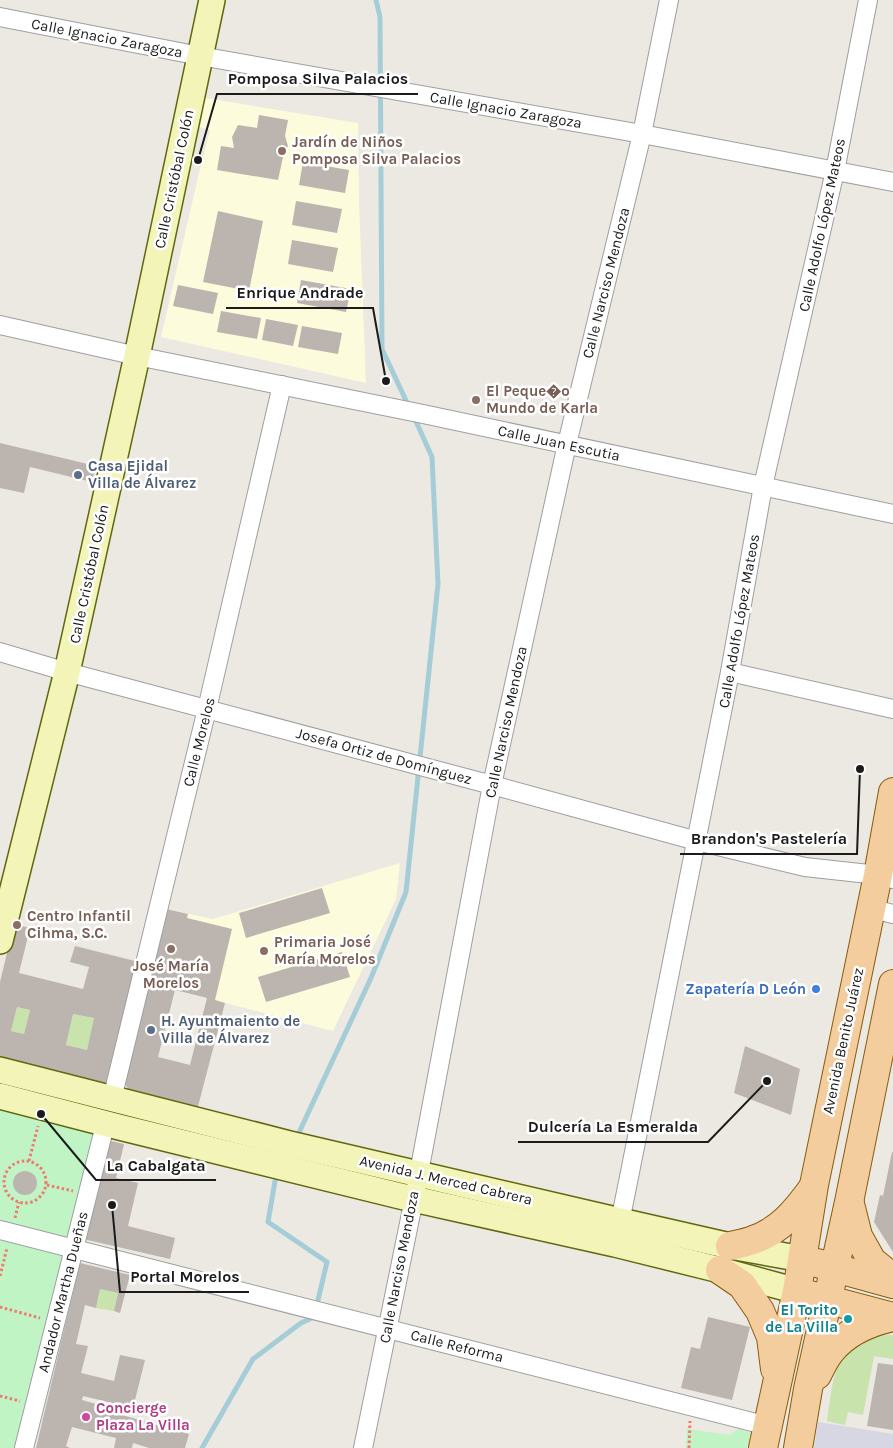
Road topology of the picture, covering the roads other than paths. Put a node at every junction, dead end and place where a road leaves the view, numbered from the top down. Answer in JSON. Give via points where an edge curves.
{"nodes":[{"id":1,"x":212,"y":0,"type":"edge"},
{"id":2,"x":669,"y":0,"type":"edge"},
{"id":3,"x":868,"y":0,"type":"edge"},
{"id":4,"x":0,"y":18,"type":"edge"},
{"id":5,"x":200,"y":56,"type":"junction"},
{"id":6,"x":642,"y":134,"type":"junction"},
{"id":7,"x":835,"y":171,"type":"junction"},
{"id":8,"x":893,"y":182,"type":"edge"},
{"id":9,"x":0,"y":325,"type":"edge"},
{"id":10,"x":137,"y":356,"type":"junction"},
{"id":11,"x":282,"y":385,"type":"junction"},
{"id":12,"x":567,"y":444,"type":"junction"},
{"id":13,"x":763,"y":486,"type":"junction"},
{"id":14,"x":893,"y":514,"type":"edge"},
{"id":15,"x":0,"y":652,"type":"edge"},
{"id":16,"x":67,"y":672,"type":"junction"},
{"id":17,"x":730,"y":672,"type":"junction"},
{"id":18,"x":207,"y":709,"type":"junction"},
{"id":19,"x":893,"y":709,"type":"edge"},
{"id":20,"x":492,"y":785,"type":"junction"},
{"id":21,"x":893,"y":792,"type":"edge"},
{"id":22,"x":697,"y":842,"type":"junction"},
{"id":23,"x":885,"y":877,"type":"edge"},
{"id":24,"x":882,"y":911,"type":"edge"},
{"id":25,"x":0,"y":941,"type":"edge"},
{"id":26,"x":893,"y":984,"type":"edge"},
{"id":27,"x":0,"y":1070,"type":"edge"},
{"id":28,"x":0,"y":1096,"type":"edge"},
{"id":29,"x":112,"y":1099,"type":"junction"},
{"id":30,"x":102,"y":1137,"type":"dead end"},
{"id":31,"x":287,"y":1156,"type":"junction"},
{"id":32,"x":418,"y":1174,"type":"junction"},
{"id":33,"x":814,"y":1186,"type":"junction"},
{"id":34,"x":414,"y":1199,"type":"junction"},
{"id":35,"x":849,"y":1202,"type":"junction"},
{"id":36,"x":0,"y":1230,"type":"edge"},
{"id":37,"x":617,"y":1233,"type":"junction"},
{"id":38,"x":74,"y":1249,"type":"junction"},
{"id":39,"x":725,"y":1258,"type":"junction"},
{"id":40,"x":802,"y":1259,"type":"junction"},
{"id":41,"x":834,"y":1269,"type":"junction"},
{"id":42,"x":893,"y":1278,"type":"edge"},
{"id":43,"x":893,"y":1284,"type":"edge"},
{"id":44,"x":797,"y":1291,"type":"junction"},
{"id":45,"x":827,"y":1300,"type":"junction"},
{"id":46,"x":893,"y":1317,"type":"edge"},
{"id":47,"x":387,"y":1328,"type":"junction"},
{"id":48,"x":777,"y":1385,"type":"junction"},
{"id":49,"x":808,"y":1389,"type":"junction"},
{"id":50,"x":765,"y":1437,"type":"edge"},
{"id":51,"x":24,"y":1448,"type":"edge"},
{"id":52,"x":362,"y":1448,"type":"edge"},
{"id":53,"x":798,"y":1448,"type":"edge"}],
"edges":[{"from":1,"to":5,"type":"main road","name":"Calle Cristóbal Colón"},
{"from":2,"to":6,"type":"street","name":"Calle Narciso Mendoza"},
{"from":3,"to":7,"type":"street","name":"Calle Adolfo López Mateos"},
{"from":4,"to":5,"type":"street","name":"Calle Ignacio Zaragoza"},
{"from":5,"to":6,"type":"street","name":"Calle Ignacio Zaragoza"},
{"from":5,"to":10,"type":"main road","name":"Calle Cristóbal Colón"},
{"from":6,"to":7,"type":"street","name":"Calle Ignacio Zaragoza"},
{"from":6,"to":12,"type":"street","name":"Calle Narciso Mendoza"},
{"from":7,"to":8,"type":"street","name":"Calle Ignacio Zaragoza"},
{"from":7,"to":13,"type":"street","name":"Calle Adolfo López Mateos"},
{"from":9,"to":10,"type":"street","name":"Calle Juan Escutia"},
{"from":10,"to":11,"type":"street","name":"Calle Juan Escutia"},
{"from":10,"to":16,"type":"main road","name":"Calle Cristóbal Colón"},
{"from":11,"to":12,"type":"street","name":"Calle Juan Escutia"},
{"from":11,"to":18,"type":"street","name":"Calle Morelos"},
{"from":12,"to":13,"type":"street","name":"Calle Juan Escutia"},
{"from":12,"to":20,"type":"street","name":"Calle Narciso Mendoza"},
{"from":13,"to":14,"type":"street","name":"Calle Juan Escutia"},
{"from":13,"to":17,"type":"street","name":"Calle Adolfo López Mateos"},
{"from":15,"to":16,"type":"street","name":"Josefa Ortiz de Domínguez"},
{"from":16,"to":18,"type":"street","name":"Josefa Ortiz de Domínguez"},
{"from":16,"to":25,"type":"main road","name":"Calle Cristóbal Colón"},
{"from":17,"to":19,"type":"street"},
{"from":17,"to":22,"type":"street","name":"Calle Adolfo López Mateos"},
{"from":18,"to":20,"type":"street","name":"Josefa Ortiz de Domínguez"},
{"from":18,"to":29,"type":"street","name":"Calle Morelos"},
{"from":20,"to":22,"type":"street","name":"Josefa Ortiz de Domínguez"},
{"from":20,"to":32,"type":"street","name":"Calle Narciso Mendoza"},
{"from":21,"to":23,"type":"main road","name":"Avenida Benito Juárez"},
{"from":22,"to":23,"type":"street","name":"Josefa Ortiz de Domínguez","via":[[805,868]]},
{"from":22,"to":37,"type":"street","name":"Calle Adolfo López Mateos"},
{"from":23,"to":24,"type":"main road","name":"Avenida Benito Juárez"},
{"from":24,"to":33,"type":"main road","name":"Avenida Benito Juárez"},
{"from":26,"to":35,"type":"main road"},
{"from":27,"to":29,"type":"main road","name":"Avenida J. Merced Cabrera"},
{"from":28,"to":31,"type":"main road","name":"Avenida J. Merced Cabrera","via":[[119,1127]]},
{"from":29,"to":31,"type":"main road","name":"Avenida J. Merced Cabrera"},
{"from":30,"to":38,"type":"street","name":"Andador Martha Dueñas"},
{"from":31,"to":32,"type":"main road","name":"Avenida J. Merced Cabrera"},
{"from":31,"to":34,"type":"main road","name":"Avenida J. Merced Cabrera"},
{"from":32,"to":34,"type":"street","name":"Calle Narciso Mendoza"},
{"from":32,"to":37,"type":"main road","name":"Avenida J. Merced Cabrera"},
{"from":33,"to":39,"type":"main road","via":[[779,1227]]},
{"from":33,"to":40,"type":"main road","name":"Avenida Benito Juárez"},
{"from":34,"to":37,"type":"main road","name":"Avenida J. Merced Cabrera"},
{"from":34,"to":47,"type":"street","name":"Calle Narciso Mendoza"},
{"from":35,"to":41,"type":"main road"},
{"from":35,"to":42,"type":"main road","via":[[858,1236],[872,1261]]},
{"from":36,"to":38,"type":"street","name":"Calle Reforma"},
{"from":37,"to":39,"type":"main road","name":"Avenida J. Merced Cabrera"},
{"from":38,"to":47,"type":"street","name":"Calle Reforma"},
{"from":38,"to":51,"type":"street","name":"Andador Martha Dueñas"},
{"from":39,"to":40,"type":"main road","name":"Avenida J. Merced Cabrera"},
{"from":39,"to":44,"type":"main road","name":"Avenida J. Merced Cabrera"},
{"from":39,"to":48,"type":"main road","via":[[760,1311],[770,1337]]},
{"from":40,"to":41,"type":"main road","name":"Avenida J. Merced Cabrera"},
{"from":40,"to":44,"type":"main road","name":"Avenida Benito Juárez"},
{"from":41,"to":43,"type":"main road","name":"Avenida J. Merced Cabrera"},
{"from":41,"to":45,"type":"main road"},
{"from":44,"to":45,"type":"main road"},
{"from":44,"to":48,"type":"main road","name":"Avenida Benito Juárez"},
{"from":45,"to":46,"type":"main road"},
{"from":45,"to":49,"type":"main road"},
{"from":46,"to":49,"type":"main road","via":[[875,1321],[850,1333],[831,1350]]},
{"from":47,"to":50,"type":"street","name":"Calle Reforma","via":[[690,1406]]},
{"from":47,"to":52,"type":"street","name":"Calle Narciso Mendoza"},
{"from":48,"to":50,"type":"main road","name":"Avenida Benito Juárez"},
{"from":49,"to":53,"type":"main road"}]}
